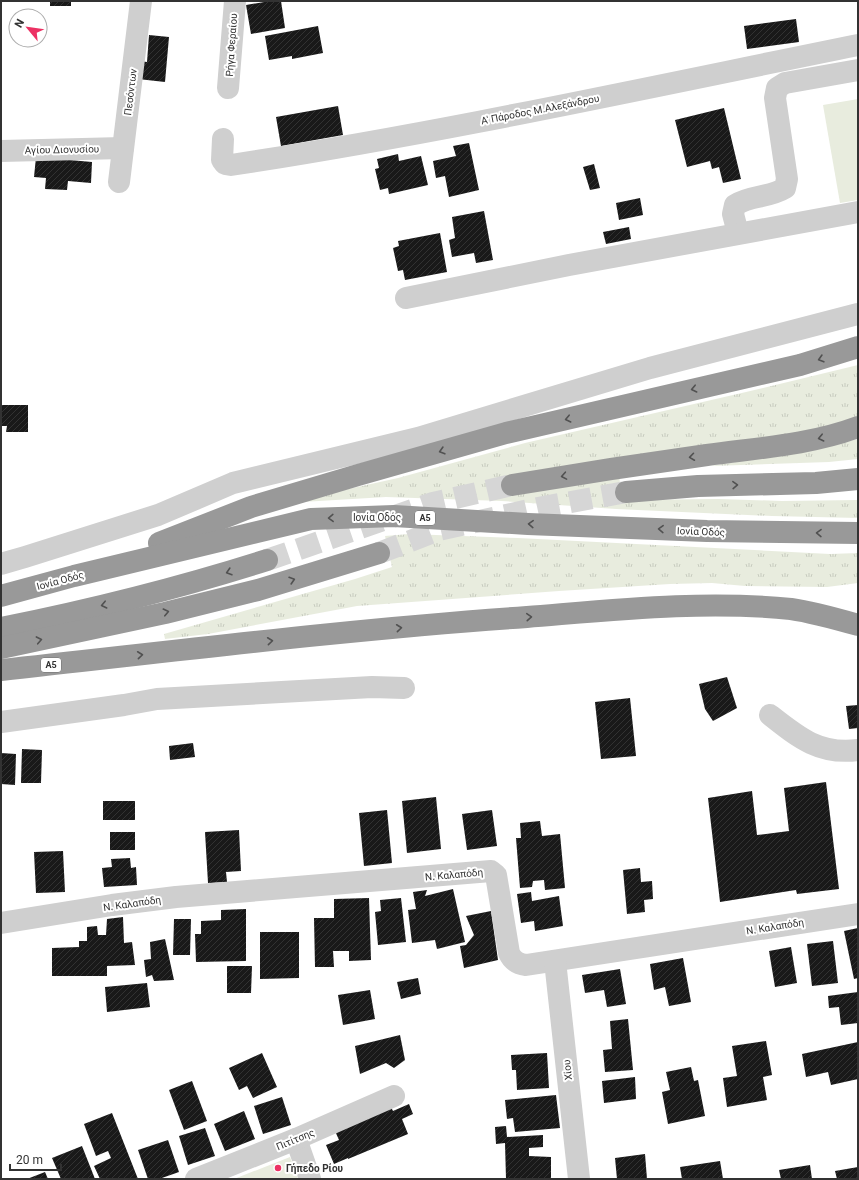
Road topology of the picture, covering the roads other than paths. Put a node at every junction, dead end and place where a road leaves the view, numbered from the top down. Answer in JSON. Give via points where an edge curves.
{"nodes":[{"id":1,"x":141,"y":1,"type":"edge"},
{"id":2,"x":235,"y":1,"type":"edge"},
{"id":3,"x":858,"y":45,"type":"edge"},
{"id":4,"x":858,"y":70,"type":"edge"},
{"id":5,"x":228,"y":88,"type":"dead end"},
{"id":6,"x":123,"y":148,"type":"junction"},
{"id":7,"x":1,"y":150,"type":"edge"},
{"id":8,"x":223,"y":150,"type":"dead end"},
{"id":9,"x":119,"y":182,"type":"dead end"},
{"id":10,"x":858,"y":212,"type":"edge"},
{"id":11,"x":738,"y":233,"type":"junction"},
{"id":12,"x":406,"y":298,"type":"dead end"},
{"id":13,"x":858,"y":314,"type":"edge"},
{"id":14,"x":858,"y":347,"type":"edge"},
{"id":15,"x":858,"y":427,"type":"edge"},
{"id":16,"x":858,"y":479,"type":"edge"},
{"id":17,"x":512,"y":485,"type":"tunnel mouth"},
{"id":18,"x":626,"y":492,"type":"tunnel mouth"},
{"id":19,"x":858,"y":533,"type":"edge"},
{"id":20,"x":379,"y":553,"type":"tunnel mouth"},
{"id":21,"x":267,"y":560,"type":"tunnel mouth"},
{"id":22,"x":1,"y":564,"type":"edge"},
{"id":23,"x":74,"y":576,"type":"junction"},
{"id":24,"x":1,"y":596,"type":"edge"},
{"id":25,"x":858,"y":625,"type":"edge"},
{"id":26,"x":1,"y":628,"type":"edge"},
{"id":27,"x":1,"y":648,"type":"edge"},
{"id":28,"x":1,"y":670,"type":"edge"},
{"id":29,"x":404,"y":688,"type":"dead end"},
{"id":30,"x":770,"y":715,"type":"dead end"},
{"id":31,"x":1,"y":722,"type":"edge"},
{"id":32,"x":858,"y":750,"type":"edge"},
{"id":33,"x":858,"y":914,"type":"edge"},
{"id":34,"x":1,"y":923,"type":"edge"},
{"id":35,"x":555,"y":961,"type":"junction"},
{"id":36,"x":394,"y":1096,"type":"dead end"},
{"id":37,"x":296,"y":1139,"type":"junction"},
{"id":38,"x":196,"y":1179,"type":"edge"},
{"id":39,"x":310,"y":1179,"type":"edge"},
{"id":40,"x":580,"y":1179,"type":"edge"}],
"edges":[{"from":1,"to":6,"type":"street","name":"Πεσόντων"},
{"from":2,"to":5,"type":"street","name":"Ρήγα Φεραίου"},
{"from":3,"to":8,"type":"street","name":"Α' Πάροδος Μ.Αλεξάνδρου","via":[[291,156],[231,165],[225,164]]},
{"from":4,"to":11,"type":"street","via":[[785,83],[777,88],[775,98],[787,179],[784,188],[777,193],[743,200],[735,205],[733,214]]},
{"from":6,"to":7,"type":"street","name":"Αγίου Διονυσίου"},
{"from":6,"to":9,"type":"street","name":"Πεσόντων"},
{"from":10,"to":11,"type":"street"},
{"from":11,"to":12,"type":"street"},
{"from":13,"to":22,"type":"street","via":[[650,368],[418,438],[233,483],[158,515]]},
{"from":14,"to":23,"type":"highway","one_way":true,"via":[[800,365],[506,433],[358,474],[251,507]]},
{"from":15,"to":17,"type":"highway","one_way":true,"via":[[799,443],[606,469]]},
{"from":18,"to":16,"type":"highway","one_way":true},
{"from":19,"to":23,"type":"highway","name":"Ιονία Οδός","number":"Α5","one_way":true,"via":[[707,531],[394,516],[311,519]]},
{"from":27,"to":20,"type":"highway","one_way":true,"via":[[258,590]]},
{"from":21,"to":26,"type":"highway","one_way":true,"via":[[140,597]]},
{"from":23,"to":24,"type":"highway","name":"Ιονία Οδός","number":"Α5"},
{"from":28,"to":25,"type":"highway","number":"Α5","one_way":true,"via":[[467,621],[636,609],[720,605],[793,610]]},
{"from":29,"to":31,"type":"street","via":[[372,687],[157,699]]},
{"from":30,"to":32,"type":"street","via":[[799,738],[815,746],[834,751]]},
{"from":33,"to":35,"type":"street","name":"Ν. Καλαπόδη"},
{"from":34,"to":35,"type":"street","name":"Ν. Καλαπόδη","via":[[176,898],[491,871],[496,875],[511,956],[526,965]]},
{"from":35,"to":40,"type":"street","name":"Χίου"},
{"from":36,"to":37,"type":"street","name":"Πιτίτσης"},
{"from":37,"to":38,"type":"street","name":"Πιτίτσης"},
{"from":37,"to":39,"type":"street"}]}
